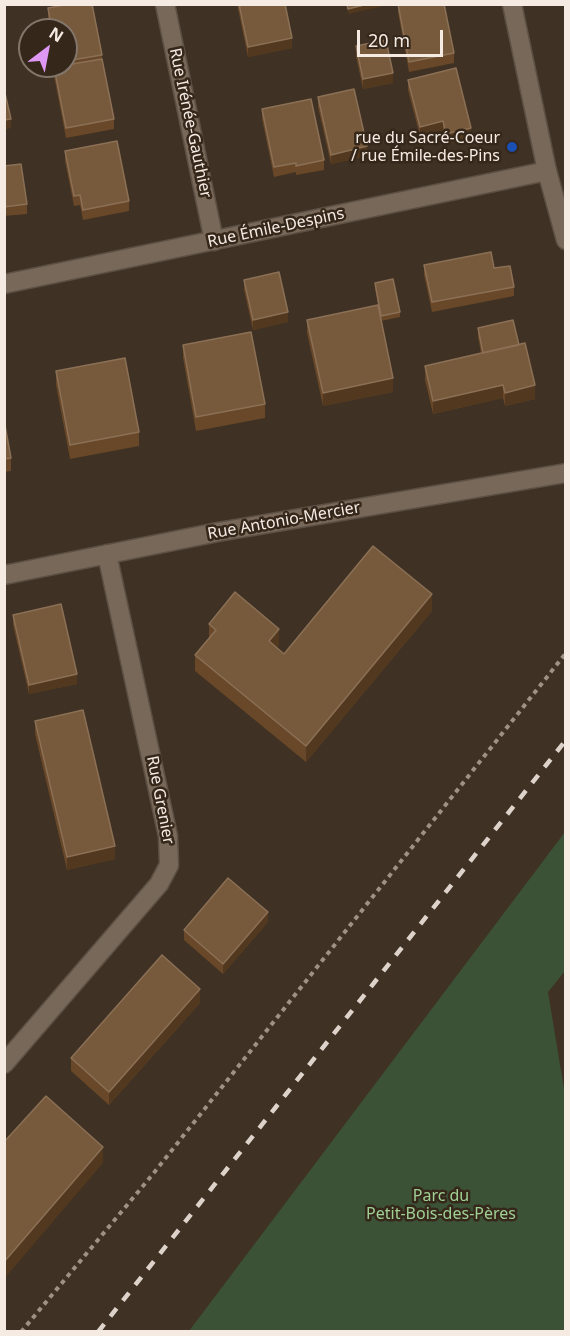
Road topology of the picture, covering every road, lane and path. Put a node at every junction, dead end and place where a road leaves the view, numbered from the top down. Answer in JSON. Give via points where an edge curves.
{"nodes":[{"id":1,"x":165,"y":4,"type":"edge"},
{"id":2,"x":512,"y":4,"type":"edge"},
{"id":3,"x":547,"y":171,"type":"junction"},
{"id":4,"x":566,"y":240,"type":"edge"},
{"id":5,"x":214,"y":241,"type":"junction"},
{"id":6,"x":4,"y":284,"type":"edge"},
{"id":7,"x":566,"y":473,"type":"edge"},
{"id":8,"x":108,"y":554,"type":"junction"},
{"id":9,"x":4,"y":575,"type":"edge"},
{"id":10,"x":566,"y":653,"type":"edge"},
{"id":11,"x":4,"y":1064,"type":"edge"},
{"id":12,"x":21,"y":1332,"type":"edge"}],
"edges":[{"from":1,"to":5,"type":"street","name":"Rue Irénée-Gauthier"},
{"from":2,"to":3,"type":"street"},
{"from":3,"to":4,"type":"street"},
{"from":3,"to":5,"type":"street","name":"Rue Émile-Despins"},
{"from":5,"to":6,"type":"street","name":"Rue Émile-Despins"},
{"from":7,"to":8,"type":"street","name":"Rue Antonio-Mercier"},
{"from":8,"to":9,"type":"street","name":"Rue Antonio-Mercier"},
{"from":8,"to":11,"type":"street","name":"Rue Grenier","via":[[168,836],[169,865],[159,884]]},
{"from":10,"to":12,"type":"path","via":[[160,1165]]}]}
